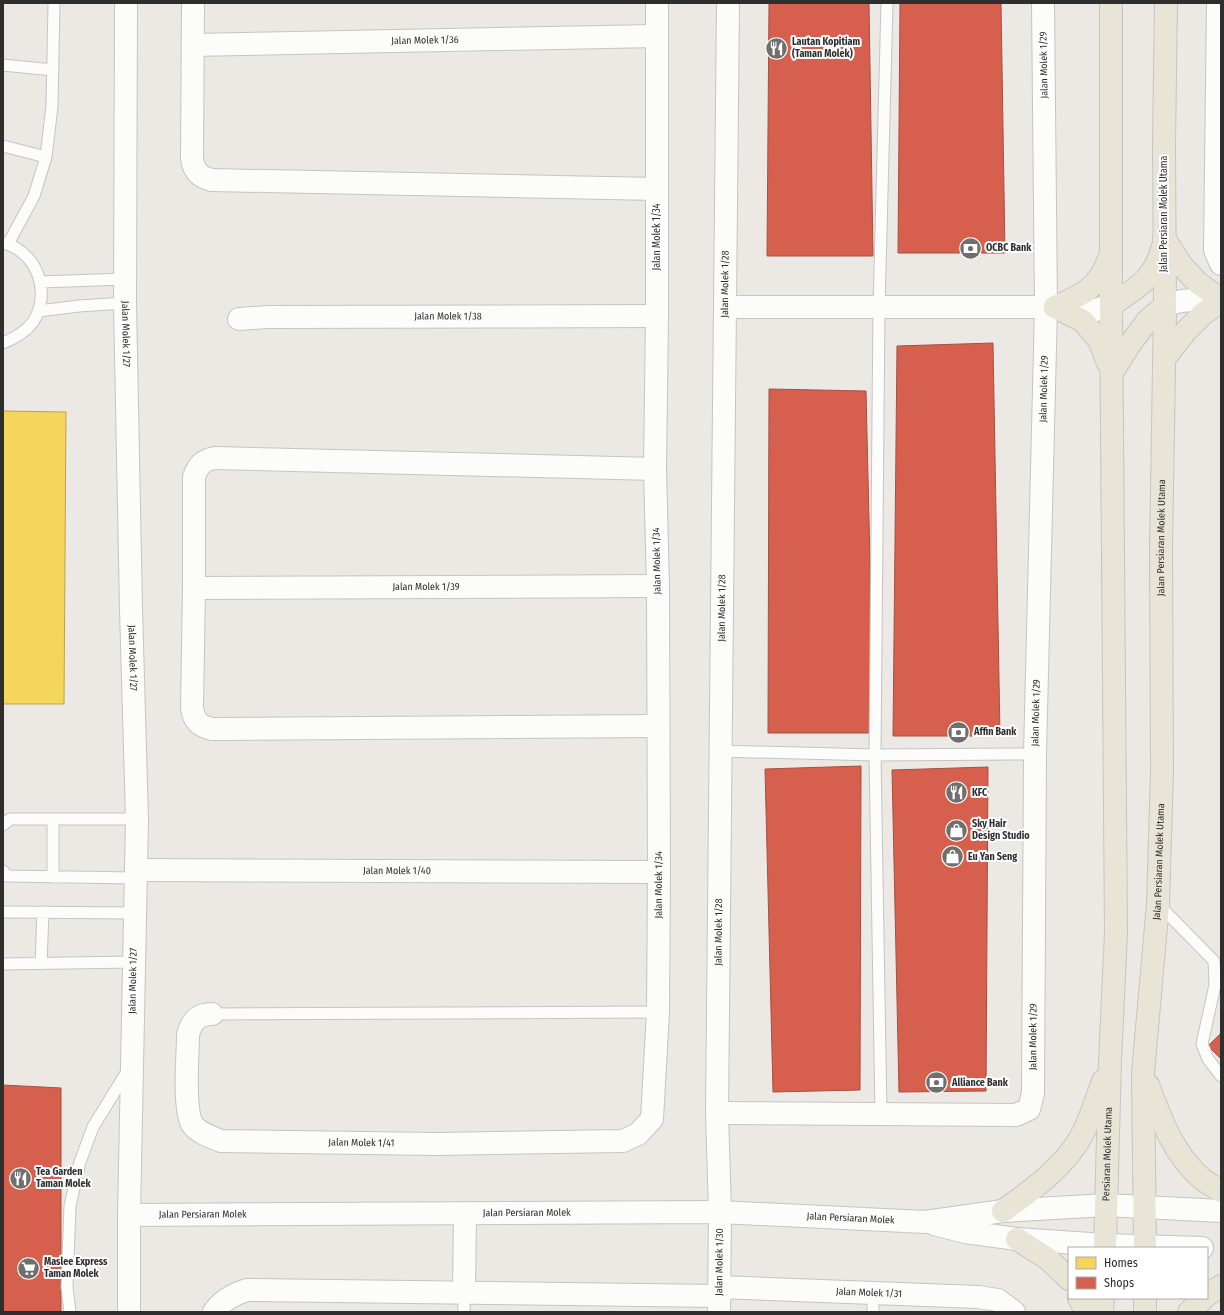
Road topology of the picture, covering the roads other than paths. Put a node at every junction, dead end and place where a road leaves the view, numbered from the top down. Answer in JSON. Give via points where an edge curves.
{"nodes":[{"id":1,"x":54,"y":3,"type":"edge"},
{"id":2,"x":126,"y":3,"type":"edge"},
{"id":3,"x":193,"y":3,"type":"edge"},
{"id":4,"x":657,"y":3,"type":"edge"},
{"id":5,"x":728,"y":3,"type":"edge"},
{"id":6,"x":887,"y":3,"type":"edge"},
{"id":7,"x":1043,"y":3,"type":"edge"},
{"id":8,"x":1112,"y":3,"type":"edge"},
{"id":9,"x":1166,"y":3,"type":"edge"},
{"id":10,"x":1218,"y":3,"type":"edge"},
{"id":11,"x":656,"y":36,"type":"junction"},
{"id":12,"x":193,"y":45,"type":"junction"},
{"id":13,"x":3,"y":65,"type":"edge"},
{"id":14,"x":53,"y":70,"type":"junction"},
{"id":15,"x":3,"y":146,"type":"edge"},
{"id":16,"x":46,"y":157,"type":"junction"},
{"id":17,"x":657,"y":189,"type":"junction"},
{"id":18,"x":1164,"y":238,"type":"junction"},
{"id":19,"x":6,"y":244,"type":"edge"},
{"id":20,"x":1111,"y":253,"type":"junction"},
{"id":21,"x":1221,"y":264,"type":"edge"},
{"id":22,"x":125,"y":278,"type":"junction"},
{"id":23,"x":40,"y":282,"type":"junction"},
{"id":24,"x":1221,"y":301,"type":"edge"},
{"id":25,"x":125,"y":303,"type":"junction"},
{"id":26,"x":1111,"y":305,"type":"junction"},
{"id":27,"x":1165,"y":306,"type":"junction"},
{"id":28,"x":725,"y":307,"type":"junction"},
{"id":29,"x":878,"y":307,"type":"junction"},
{"id":30,"x":1051,"y":307,"type":"junction"},
{"id":31,"x":39,"y":311,"type":"junction"},
{"id":32,"x":657,"y":316,"type":"junction"},
{"id":33,"x":239,"y":319,"type":"dead end"},
{"id":34,"x":3,"y":342,"type":"edge"},
{"id":35,"x":1164,"y":359,"type":"junction"},
{"id":36,"x":1112,"y":373,"type":"junction"},
{"id":37,"x":654,"y":469,"type":"junction"},
{"id":38,"x":658,"y":586,"type":"junction"},
{"id":39,"x":194,"y":588,"type":"junction"},
{"id":40,"x":658,"y":726,"type":"junction"},
{"id":41,"x":720,"y":752,"type":"junction"},
{"id":42,"x":1035,"y":754,"type":"junction"},
{"id":43,"x":875,"y":755,"type":"junction"},
{"id":44,"x":53,"y":818,"type":"junction"},
{"id":45,"x":137,"y":819,"type":"junction"},
{"id":46,"x":3,"y":825,"type":"edge"},
{"id":47,"x":3,"y":871,"type":"edge"},
{"id":48,"x":659,"y":872,"type":"junction"},
{"id":49,"x":136,"y":874,"type":"junction"},
{"id":50,"x":53,"y":877,"type":"junction"},
{"id":51,"x":1158,"y":904,"type":"junction"},
{"id":52,"x":3,"y":912,"type":"edge"},
{"id":53,"x":43,"y":912,"type":"junction"},
{"id":54,"x":135,"y":913,"type":"junction"},
{"id":55,"x":134,"y":962,"type":"junction"},
{"id":56,"x":3,"y":964,"type":"edge"},
{"id":57,"x":41,"y":964,"type":"junction"},
{"id":58,"x":658,"y":1012,"type":"junction"},
{"id":59,"x":212,"y":1014,"type":"joint"},
{"id":60,"x":1110,"y":1061,"type":"junction"},
{"id":61,"x":132,"y":1064,"type":"junction"},
{"id":62,"x":1143,"y":1073,"type":"junction"},
{"id":63,"x":1221,"y":1076,"type":"edge"},
{"id":64,"x":717,"y":1113,"type":"junction"},
{"id":65,"x":881,"y":1114,"type":"junction"},
{"id":66,"x":652,"y":1119,"type":"joint"},
{"id":67,"x":1221,"y":1191,"type":"edge"},
{"id":68,"x":1106,"y":1205,"type":"junction"},
{"id":69,"x":1145,"y":1206,"type":"junction"},
{"id":70,"x":1003,"y":1211,"type":"junction"},
{"id":71,"x":1221,"y":1211,"type":"edge"},
{"id":72,"x":720,"y":1212,"type":"junction"},
{"id":73,"x":465,"y":1214,"type":"junction"},
{"id":74,"x":129,"y":1215,"type":"junction"},
{"id":75,"x":925,"y":1222,"type":"junction"},
{"id":76,"x":1017,"y":1239,"type":"junction"},
{"id":77,"x":1105,"y":1247,"type":"edge"},
{"id":78,"x":1145,"y":1247,"type":"edge"},
{"id":79,"x":1208,"y":1248,"type":"edge"},
{"id":80,"x":1221,"y":1248,"type":"edge"},
{"id":81,"x":1068,"y":1278,"type":"edge"},
{"id":82,"x":1221,"y":1286,"type":"edge"},
{"id":83,"x":1208,"y":1294,"type":"edge"},
{"id":84,"x":719,"y":1298,"type":"edge"},
{"id":85,"x":1080,"y":1299,"type":"edge"},
{"id":86,"x":1103,"y":1299,"type":"edge"},
{"id":87,"x":1145,"y":1299,"type":"edge"},
{"id":88,"x":1203,"y":1299,"type":"edge"},
{"id":89,"x":464,"y":1302,"type":"edge"},
{"id":90,"x":873,"y":1302,"type":"edge"},
{"id":91,"x":70,"y":1312,"type":"edge"},
{"id":92,"x":129,"y":1312,"type":"edge"},
{"id":93,"x":214,"y":1312,"type":"edge"},
{"id":94,"x":1014,"y":1312,"type":"edge"},
{"id":95,"x":1086,"y":1312,"type":"edge"},
{"id":96,"x":1102,"y":1312,"type":"edge"},
{"id":97,"x":1145,"y":1312,"type":"edge"},
{"id":98,"x":1189,"y":1312,"type":"edge"}],
"edges":[{"from":1,"to":14,"type":"lane"},
{"from":2,"to":22,"type":"street","name":"Jalan Molek 1/27"},
{"from":3,"to":12,"type":"street"},
{"from":4,"to":11,"type":"street","name":"Jalan Molek 1/34"},
{"from":5,"to":28,"type":"street","name":"Jalan Molek 1/28"},
{"from":6,"to":29,"type":"lane"},
{"from":7,"to":30,"type":"street","name":"Jalan Molek 1/29"},
{"from":8,"to":20,"type":"main road"},
{"from":9,"to":18,"type":"main road","name":"Jalan Persiaran Molek Utama"},
{"from":10,"to":21,"type":"street","via":[[1215,250]]},
{"from":11,"to":12,"type":"street","name":"Jalan Molek 1/36"},
{"from":11,"to":17,"type":"street","name":"Jalan Molek 1/34"},
{"from":12,"to":17,"type":"street","via":[[192,159],[197,174],[204,178]]},
{"from":13,"to":14,"type":"lane"},
{"from":14,"to":16,"type":"lane"},
{"from":15,"to":16,"type":"lane"},
{"from":16,"to":19,"type":"lane","via":[[34,196]]},
{"from":17,"to":32,"type":"street","name":"Jalan Molek 1/34"},
{"from":18,"to":24,"type":"main road","via":[[1182,266]]},
{"from":18,"to":26,"type":"main road","via":[[1159,260],[1150,276]]},
{"from":18,"to":27,"type":"main road","name":"Jalan Persiaran Molek Utama"},
{"from":19,"to":23,"type":"lane","via":[[20,250],[29,259]]},
{"from":20,"to":26,"type":"main road"},
{"from":20,"to":30,"type":"main road","via":[[1106,269],[1094,285],[1078,297]]},
{"from":22,"to":23,"type":"lane"},
{"from":22,"to":25,"type":"street","name":"Jalan Molek 1/27"},
{"from":23,"to":31,"type":"lane","via":[[42,292]]},
{"from":24,"to":27,"type":"street","via":[[1189,300]]},
{"from":24,"to":35,"type":"main road","via":[[1203,314]]},
{"from":25,"to":31,"type":"lane"},
{"from":25,"to":45,"type":"street","name":"Jalan Molek 1/27"},
{"from":26,"to":30,"type":"street","via":[[1096,310]]},
{"from":26,"to":36,"type":"main road"},
{"from":27,"to":35,"type":"main road","name":"Jalan Persiaran Molek Utama"},
{"from":27,"to":36,"type":"main road","via":[[1148,320]]},
{"from":28,"to":29,"type":"street"},
{"from":28,"to":41,"type":"street","name":"Jalan Molek 1/28"},
{"from":29,"to":30,"type":"street"},
{"from":29,"to":43,"type":"lane"},
{"from":30,"to":36,"type":"main road","via":[[1083,321],[1099,340]]},
{"from":30,"to":42,"type":"street","name":"Jalan Molek 1/29"},
{"from":31,"to":34,"type":"lane","via":[[24,332]]},
{"from":32,"to":33,"type":"street","name":"Jalan Molek 1/38"},
{"from":32,"to":37,"type":"street","name":"Jalan Molek 1/34"},
{"from":35,"to":51,"type":"main road","name":"Jalan Persiaran Molek Utama","via":[[1161,550],[1162,771]]},
{"from":36,"to":60,"type":"main road","via":[[1116,933]]},
{"from":37,"to":38,"type":"street","name":"Jalan Molek 1/34"},
{"from":37,"to":39,"type":"street","via":[[208,459],[201,463],[194,476]]},
{"from":38,"to":39,"type":"street","name":"Jalan Molek 1/39"},
{"from":38,"to":40,"type":"street","name":"Jalan Molek 1/34"},
{"from":39,"to":40,"type":"street","via":[[192,708],[197,723],[204,727],[212,729]]},
{"from":40,"to":48,"type":"street","name":"Jalan Molek 1/34"},
{"from":41,"to":43,"type":"lane"},
{"from":41,"to":64,"type":"street","name":"Jalan Molek 1/28"},
{"from":42,"to":43,"type":"lane"},
{"from":42,"to":65,"type":"street","name":"Jalan Molek 1/29","via":[[1033,1094],[1029,1109],[1016,1114]]},
{"from":43,"to":65,"type":"lane"},
{"from":44,"to":45,"type":"lane"},
{"from":44,"to":46,"type":"lane","via":[[10,819]]},
{"from":44,"to":50,"type":"lane"},
{"from":45,"to":49,"type":"street","name":"Jalan Molek 1/27"},
{"from":47,"to":50,"type":"lane","via":[[7,876]]},
{"from":48,"to":49,"type":"street","name":"Jalan Molek 1/40"},
{"from":48,"to":58,"type":"street","name":"Jalan Molek 1/34"},
{"from":49,"to":50,"type":"lane"},
{"from":49,"to":54,"type":"street","name":"Jalan Molek 1/27"},
{"from":51,"to":62,"type":"main road","name":"Jalan Persiaran Molek Utama"},
{"from":51,"to":63,"type":"lane","via":[[1214,961],[1215,985],[1202,1044],[1208,1060]]},
{"from":52,"to":53,"type":"lane"},
{"from":53,"to":54,"type":"lane"},
{"from":53,"to":57,"type":"lane"},
{"from":54,"to":55,"type":"street","name":"Jalan Molek 1/27"},
{"from":55,"to":57,"type":"lane"},
{"from":55,"to":61,"type":"street","name":"Jalan Molek 1/27"},
{"from":56,"to":57,"type":"lane"},
{"from":58,"to":59,"type":"lane"},
{"from":58,"to":66,"type":"street","name":"Jalan Molek 1/34"},
{"from":59,"to":66,"type":"street","name":"Jalan Molek 1/41","via":[[194,1020],[190,1027],[187,1105],[193,1124],[206,1136],[221,1141],[437,1144],[623,1141],[638,1134]]},
{"from":60,"to":68,"type":"main road","name":"Persiaran Molek Utama"},
{"from":60,"to":70,"type":"main road","via":[[1079,1141],[1059,1166]]},
{"from":61,"to":74,"type":"street","name":"Jalan Molek 1/27"},
{"from":61,"to":91,"type":"lane","via":[[93,1127],[80,1162],[70,1206],[67,1287]]},
{"from":62,"to":67,"type":"main road","via":[[1170,1139],[1180,1156],[1201,1178]]},
{"from":62,"to":69,"type":"main road"},
{"from":64,"to":65,"type":"street","name":"Jalan Molek 1/29"},
{"from":64,"to":72,"type":"street","name":"Jalan Molek 1/28"},
{"from":68,"to":69,"type":"street","name":"Jalan Persiaran Molek"},
{"from":68,"to":70,"type":"street","name":"Jalan Persiaran Molek"},
{"from":68,"to":77,"type":"main road","name":"Persiaran Molek Utama"},
{"from":69,"to":71,"type":"street","name":"Jalan Persiaran Molek"},
{"from":69,"to":78,"type":"main road"},
{"from":70,"to":75,"type":"street","name":"Jalan Persiaran Molek"},
{"from":72,"to":73,"type":"street","name":"Jalan Persiaran Molek"},
{"from":72,"to":75,"type":"street","name":"Jalan Persiaran Molek"},
{"from":72,"to":84,"type":"street","name":"Jalan Molek 1/30"},
{"from":73,"to":74,"type":"street","name":"Jalan Persiaran Molek"},
{"from":73,"to":89,"type":"street"},
{"from":74,"to":92,"type":"street","name":"Jalan Molek 1/27"},
{"from":75,"to":76,"type":"street","name":"Jalan Persiaran Molek","via":[[965,1232]]},
{"from":76,"to":77,"type":"street","name":"Jalan Persiaran Molek"},
{"from":76,"to":81,"type":"main road","via":[[1048,1259]]},
{"from":77,"to":78,"type":"street","name":"Jalan Persiaran Molek"},
{"from":79,"to":80,"type":"street"},
{"from":82,"to":83,"type":"main road"},
{"from":84,"to":89,"type":"street","name":"Jalan Molek 1/31"},
{"from":84,"to":90,"type":"street","name":"Jalan Molek 1/31"},
{"from":85,"to":95,"type":"main road"},
{"from":86,"to":96,"type":"main road"},
{"from":87,"to":97,"type":"main road"},
{"from":88,"to":98,"type":"main road"},
{"from":89,"to":93,"type":"street","name":"Jalan Molek 1/31","via":[[247,1290],[233,1295]]},
{"from":90,"to":94,"type":"street","name":"Jalan Molek 1/31","via":[[978,1297],[998,1300]]}]}
